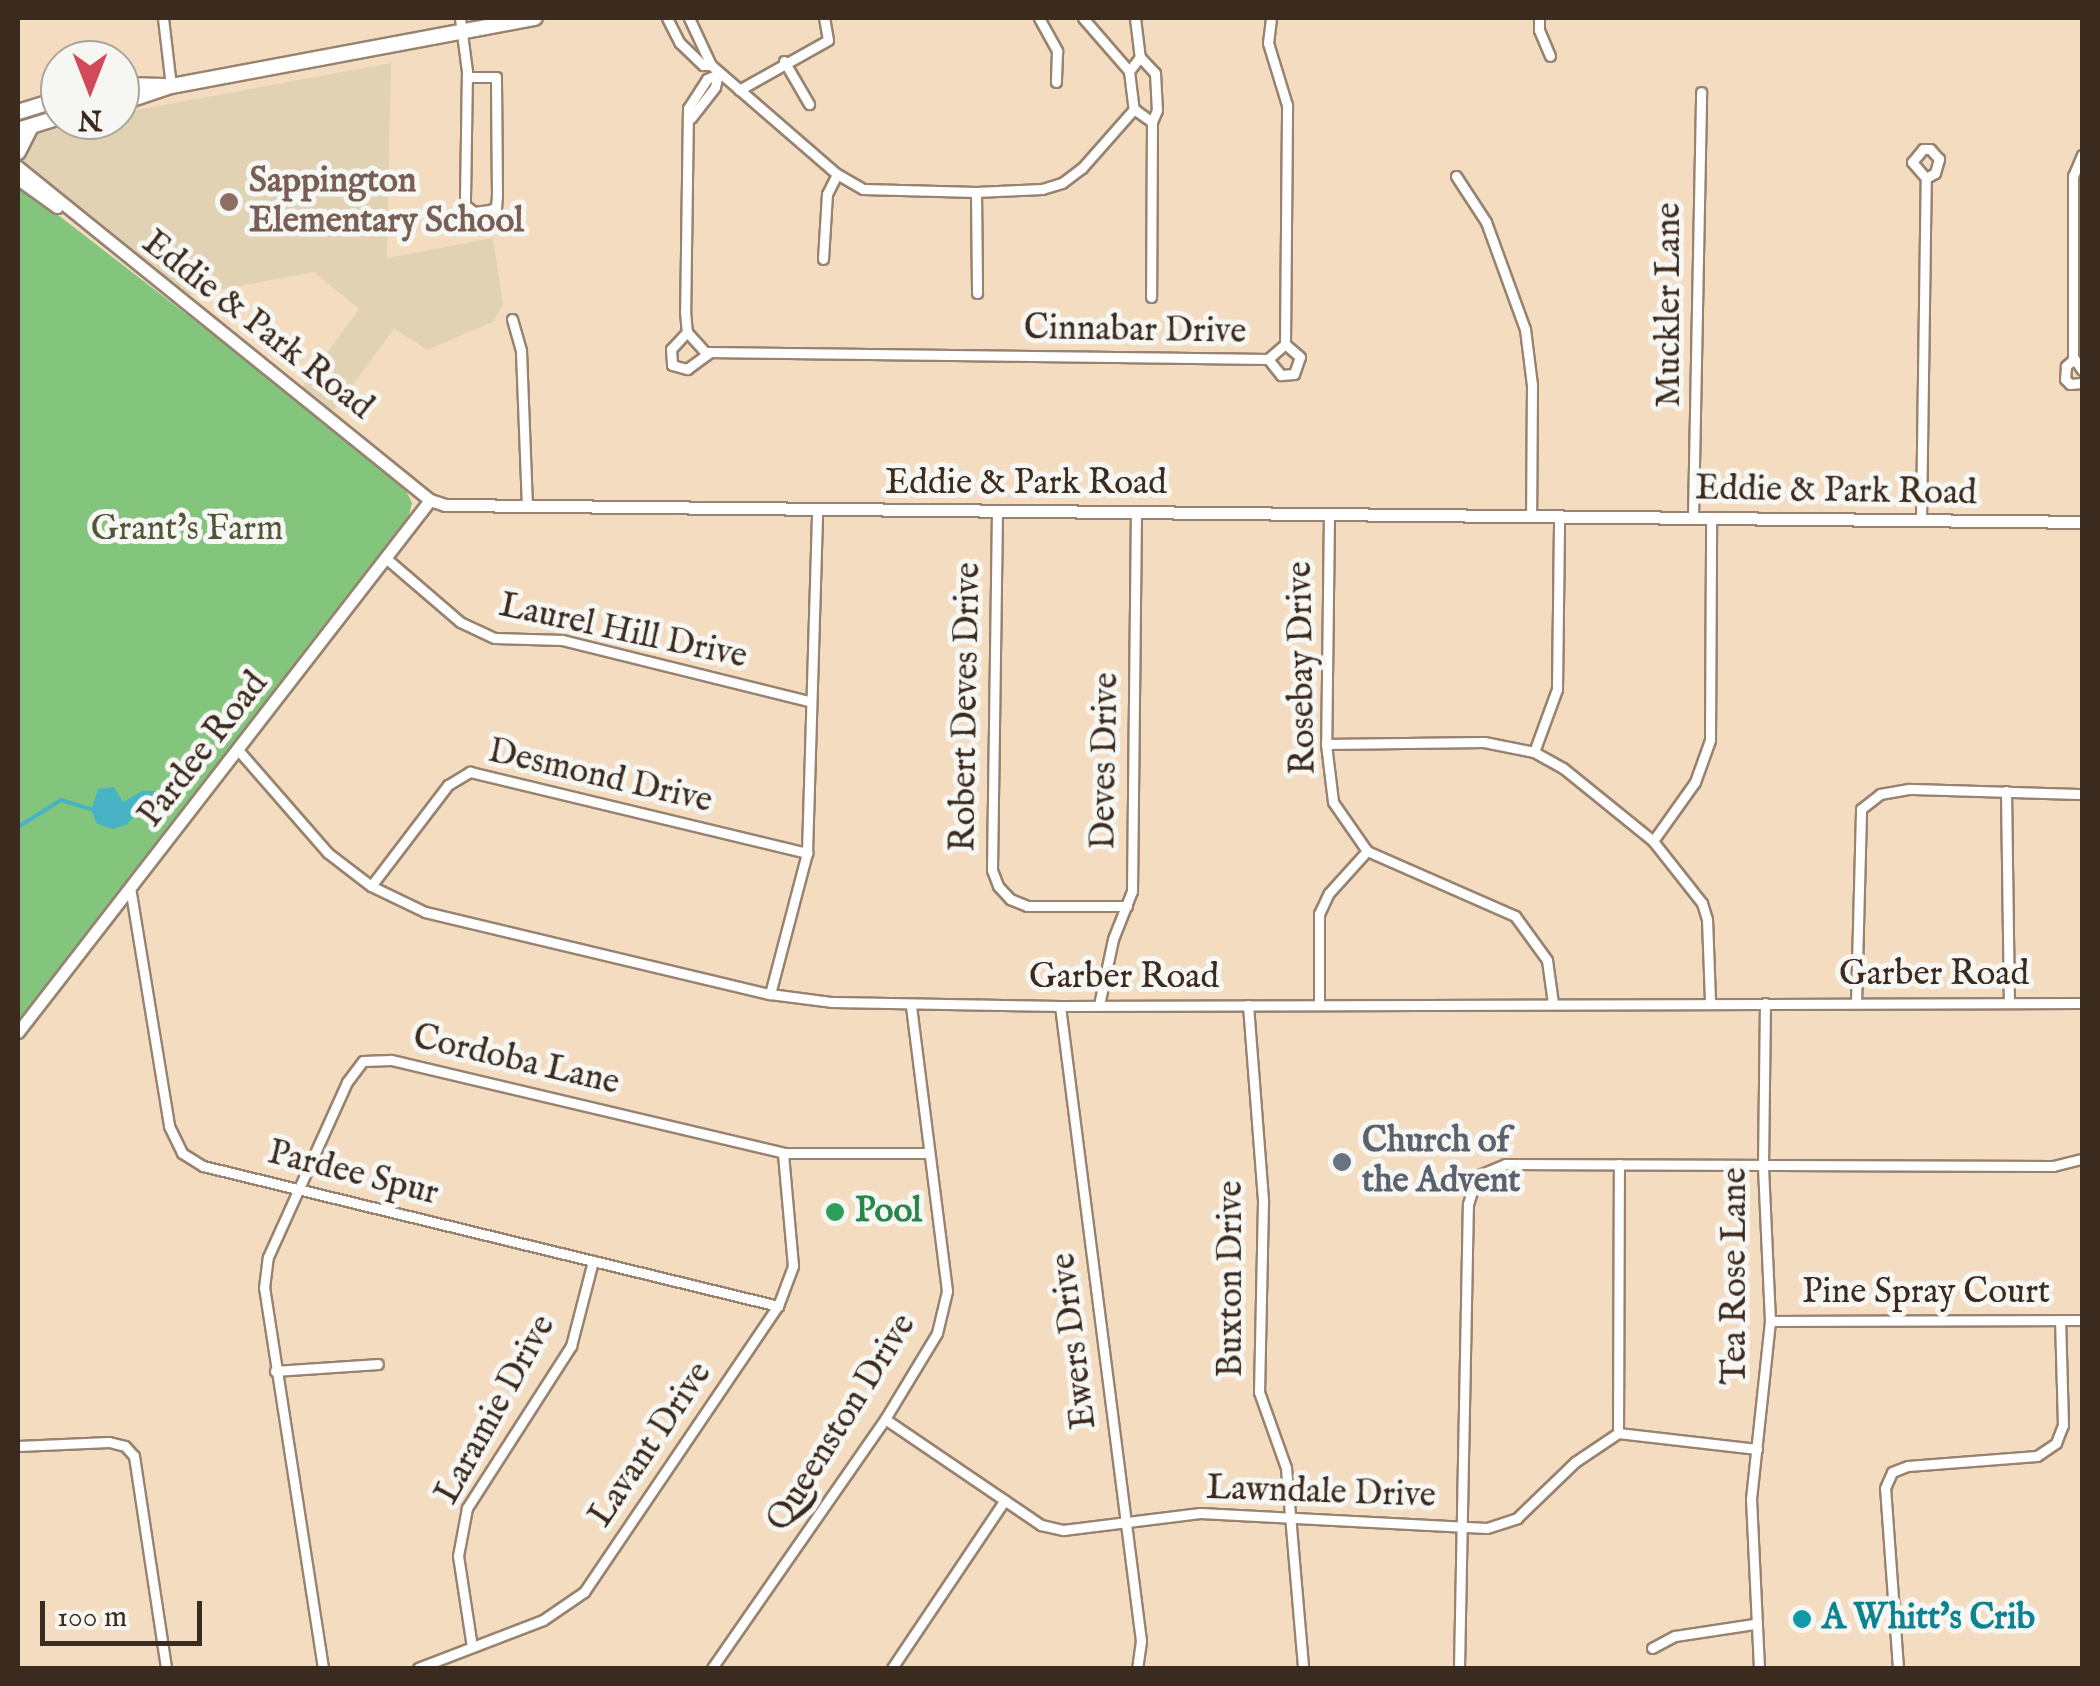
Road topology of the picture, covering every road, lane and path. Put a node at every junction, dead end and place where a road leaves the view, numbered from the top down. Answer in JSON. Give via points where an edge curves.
{"nodes":[{"id":1,"x":163,"y":18,"type":"edge"},
{"id":2,"x":535,"y":18,"type":"edge"},
{"id":3,"x":667,"y":18,"type":"edge"},
{"id":4,"x":688,"y":18,"type":"edge"},
{"id":5,"x":824,"y":18,"type":"edge"},
{"id":6,"x":1039,"y":18,"type":"edge"},
{"id":7,"x":1082,"y":18,"type":"edge"},
{"id":8,"x":1135,"y":18,"type":"edge"},
{"id":9,"x":1271,"y":18,"type":"edge"},
{"id":10,"x":1539,"y":18,"type":"edge"},
{"id":11,"x":460,"y":25,"type":"edge"},
{"id":12,"x":1550,"y":56,"type":"dead end"},
{"id":13,"x":1140,"y":57,"type":"junction"},
{"id":14,"x":784,"y":61,"type":"junction"},
{"id":15,"x":714,"y":70,"type":"junction"},
{"id":16,"x":1129,"y":71,"type":"junction"},
{"id":17,"x":466,"y":77,"type":"junction"},
{"id":18,"x":1056,"y":82,"type":"dead end"},
{"id":19,"x":140,"y":86,"type":"edge"},
{"id":20,"x":170,"y":86,"type":"junction"},
{"id":21,"x":739,"y":90,"type":"junction"},
{"id":22,"x":1702,"y":92,"type":"dead end"},
{"id":23,"x":140,"y":96,"type":"edge"},
{"id":24,"x":808,"y":104,"type":"dead end"},
{"id":25,"x":1134,"y":109,"type":"junction"},
{"id":26,"x":1152,"y":122,"type":"junction"},
{"id":27,"x":24,"y":128,"type":"edge"},
{"id":28,"x":2082,"y":155,"type":"edge"},
{"id":29,"x":18,"y":165,"type":"edge"},
{"id":30,"x":837,"y":174,"type":"junction"},
{"id":31,"x":1456,"y":176,"type":"dead end"},
{"id":32,"x":1926,"y":178,"type":"dead end"},
{"id":33,"x":976,"y":192,"type":"junction"},
{"id":34,"x":824,"y":259,"type":"dead end"},
{"id":35,"x":977,"y":293,"type":"dead end"},
{"id":36,"x":1151,"y":297,"type":"dead end"},
{"id":37,"x":512,"y":319,"type":"dead end"},
{"id":38,"x":687,"y":332,"type":"junction"},
{"id":39,"x":1284,"y":344,"type":"junction"},
{"id":40,"x":710,"y":353,"type":"junction"},
{"id":41,"x":2074,"y":359,"type":"junction"},
{"id":42,"x":1268,"y":360,"type":"junction"},
{"id":43,"x":2082,"y":370,"type":"edge"},
{"id":44,"x":2082,"y":383,"type":"edge"},
{"id":45,"x":430,"y":500,"type":"junction"},
{"id":46,"x":527,"y":507,"type":"junction"},
{"id":47,"x":818,"y":510,"type":"junction"},
{"id":48,"x":997,"y":511,"type":"junction"},
{"id":49,"x":1136,"y":512,"type":"junction"},
{"id":50,"x":1328,"y":514,"type":"junction"},
{"id":51,"x":1531,"y":516,"type":"junction"},
{"id":52,"x":1559,"y":516,"type":"junction"},
{"id":53,"x":1693,"y":518,"type":"junction"},
{"id":54,"x":1710,"y":518,"type":"junction"},
{"id":55,"x":1921,"y":520,"type":"junction"},
{"id":56,"x":2082,"y":522,"type":"edge"},
{"id":57,"x":388,"y":560,"type":"junction"},
{"id":58,"x":809,"y":702,"type":"junction"},
{"id":59,"x":1326,"y":744,"type":"junction"},
{"id":60,"x":239,"y":751,"type":"junction"},
{"id":61,"x":1534,"y":752,"type":"junction"},
{"id":62,"x":2006,"y":791,"type":"junction"},
{"id":63,"x":2082,"y":794,"type":"edge"},
{"id":64,"x":1653,"y":840,"type":"junction"},
{"id":65,"x":1367,"y":851,"type":"junction"},
{"id":66,"x":807,"y":853,"type":"junction"},
{"id":67,"x":371,"y":886,"type":"junction"},
{"id":68,"x":130,"y":887,"type":"junction"},
{"id":69,"x":1127,"y":906,"type":"junction"},
{"id":70,"x":770,"y":994,"type":"junction"},
{"id":71,"x":1319,"y":1002,"type":"junction"},
{"id":72,"x":1710,"y":1002,"type":"junction"},
{"id":73,"x":1552,"y":1003,"type":"junction"},
{"id":74,"x":1765,"y":1003,"type":"junction"},
{"id":75,"x":1856,"y":1003,"type":"junction"},
{"id":76,"x":2009,"y":1003,"type":"junction"},
{"id":77,"x":2082,"y":1003,"type":"edge"},
{"id":78,"x":1099,"y":1004,"type":"junction"},
{"id":79,"x":1248,"y":1005,"type":"junction"},
{"id":80,"x":911,"y":1006,"type":"junction"},
{"id":81,"x":1060,"y":1006,"type":"junction"},
{"id":82,"x":18,"y":1032,"type":"edge"},
{"id":83,"x":783,"y":1153,"type":"junction"},
{"id":84,"x":929,"y":1153,"type":"junction"},
{"id":85,"x":2082,"y":1159,"type":"edge"},
{"id":86,"x":1619,"y":1164,"type":"junction"},
{"id":87,"x":1764,"y":1166,"type":"junction"},
{"id":88,"x":301,"y":1190,"type":"junction"},
{"id":89,"x":593,"y":1260,"type":"junction"},
{"id":90,"x":778,"y":1306,"type":"junction"},
{"id":91,"x":2060,"y":1320,"type":"junction"},
{"id":92,"x":2082,"y":1320,"type":"edge"},
{"id":93,"x":1770,"y":1321,"type":"junction"},
{"id":94,"x":378,"y":1364,"type":"dead end"},
{"id":95,"x":275,"y":1371,"type":"junction"},
{"id":96,"x":885,"y":1419,"type":"junction"},
{"id":97,"x":1618,"y":1433,"type":"junction"},
{"id":98,"x":18,"y":1446,"type":"edge"},
{"id":99,"x":1756,"y":1448,"type":"junction"},
{"id":100,"x":1005,"y":1500,"type":"junction"},
{"id":101,"x":1292,"y":1518,"type":"junction"},
{"id":102,"x":1125,"y":1523,"type":"junction"},
{"id":103,"x":1462,"y":1527,"type":"junction"},
{"id":104,"x":1754,"y":1624,"type":"junction"},
{"id":105,"x":472,"y":1646,"type":"junction"},
{"id":106,"x":1652,"y":1648,"type":"dead end"},
{"id":107,"x":166,"y":1668,"type":"edge"},
{"id":108,"x":324,"y":1668,"type":"edge"},
{"id":109,"x":418,"y":1668,"type":"edge"},
{"id":110,"x":712,"y":1668,"type":"edge"},
{"id":111,"x":892,"y":1668,"type":"edge"},
{"id":112,"x":1137,"y":1668,"type":"edge"},
{"id":113,"x":1303,"y":1668,"type":"edge"},
{"id":114,"x":1458,"y":1668,"type":"edge"},
{"id":115,"x":1759,"y":1668,"type":"edge"},
{"id":116,"x":1898,"y":1668,"type":"edge"}],
"edges":[{"from":1,"to":20,"type":"street"},
{"from":2,"to":11,"type":"main road"},
{"from":3,"to":15,"type":"street","via":[[680,42]]},
{"from":4,"to":15,"type":"street"},
{"from":5,"to":14,"type":"street","via":[[828,40]]},
{"from":6,"to":18,"type":"street","via":[[1057,51]]},
{"from":7,"to":16,"type":"street"},
{"from":8,"to":13,"type":"street"},
{"from":9,"to":39,"type":"street","name":"Cinnabar Drive","via":[[1268,44],[1287,105]]},
{"from":10,"to":12,"type":"street"},
{"from":11,"to":17,"type":"street"},
{"from":11,"to":20,"type":"main road"},
{"from":13,"to":16,"type":"street"},
{"from":13,"to":26,"type":"street","via":[[1155,73]]},
{"from":14,"to":21,"type":"street"},
{"from":14,"to":24,"type":"street"},
{"from":15,"to":21,"type":"street"},
{"from":15,"to":38,"type":"street","via":[[692,101]]},
{"from":16,"to":25,"type":"street"},
{"from":17,"to":17,"type":"street","via":[[496,77],[497,196],[490,210],[464,205]]},
{"from":19,"to":20,"type":"main road"},
{"from":20,"to":23,"type":"main road"},
{"from":21,"to":30,"type":"street"},
{"from":22,"to":53,"type":"street","name":"Muckler Lane"},
{"from":25,"to":26,"type":"street"},
{"from":25,"to":33,"type":"street","via":[[1062,183]]},
{"from":26,"to":36,"type":"street"},
{"from":27,"to":29,"type":"main road"},
{"from":28,"to":41,"type":"street","via":[[2073,176]]},
{"from":29,"to":45,"type":"street","name":"Eddie & Park Road","via":[[70,214]]},
{"from":30,"to":33,"type":"street","via":[[863,189]]},
{"from":30,"to":34,"type":"street","via":[[827,194]]},
{"from":31,"to":51,"type":"street","via":[[1486,222],[1526,329]]},
{"from":32,"to":55,"type":"street"},
{"from":33,"to":35,"type":"street"},
{"from":37,"to":46,"type":"street","via":[[521,351]]},
{"from":38,"to":40,"type":"street"},
{"from":38,"to":40,"type":"street","name":"Cinnabar Drive","via":[[671,350],[672,365],[687,369]]},
{"from":39,"to":42,"type":"street","name":"Cinnabar Drive"},
{"from":39,"to":42,"type":"street","via":[[1300,357],[1294,374],[1281,375]]},
{"from":40,"to":42,"type":"street","name":"Cinnabar Drive"},
{"from":41,"to":43,"type":"street"},
{"from":41,"to":44,"type":"street","via":[[2065,379]]},
{"from":45,"to":46,"type":"street","name":"Eddie & Park Road"},
{"from":45,"to":57,"type":"street","name":"Pardee Road"},
{"from":46,"to":47,"type":"street","name":"Eddie & Park Road"},
{"from":47,"to":48,"type":"street","name":"Eddie & Park Road"},
{"from":47,"to":58,"type":"street"},
{"from":48,"to":49,"type":"street","name":"Eddie & Park Road"},
{"from":48,"to":69,"type":"street","name":"Robert Deves Drive","via":[[992,870],[1010,899],[1026,906]]},
{"from":49,"to":50,"type":"street","name":"Eddie & Park Road"},
{"from":49,"to":69,"type":"street","name":"Deves Drive"},
{"from":50,"to":51,"type":"street","name":"Eddie & Park Road"},
{"from":50,"to":59,"type":"street","name":"Rosebay Drive"},
{"from":51,"to":52,"type":"street","name":"Eddie & Park Road"},
{"from":52,"to":53,"type":"street","name":"Eddie & Park Road"},
{"from":52,"to":61,"type":"street","via":[[1557,689]]},
{"from":53,"to":54,"type":"street","name":"Eddie & Park Road"},
{"from":54,"to":55,"type":"street","name":"Eddie & Park Road"},
{"from":54,"to":64,"type":"street","via":[[1710,740],[1695,782]]},
{"from":55,"to":56,"type":"street","name":"Eddie & Park Road"},
{"from":57,"to":58,"type":"street","name":"Laurel Hill Drive","via":[[460,622],[495,638],[562,640]]},
{"from":57,"to":60,"type":"street","name":"Pardee Road"},
{"from":58,"to":66,"type":"street"},
{"from":59,"to":61,"type":"street","via":[[1484,742]]},
{"from":59,"to":65,"type":"street","name":"Rosebay Drive","via":[[1333,802]]},
{"from":60,"to":67,"type":"street","name":"Garber Road","via":[[328,853]]},
{"from":60,"to":68,"type":"street","name":"Pardee Road"},
{"from":61,"to":64,"type":"street"},
{"from":62,"to":63,"type":"street"},
{"from":62,"to":75,"type":"street","via":[[1909,789],[1880,794],[1861,809]]},
{"from":62,"to":76,"type":"street"},
{"from":64,"to":72,"type":"street","via":[[1702,903]]},
{"from":65,"to":71,"type":"street","via":[[1319,914]]},
{"from":65,"to":73,"type":"street","via":[[1514,916],[1547,960]]},
{"from":66,"to":67,"type":"street","name":"Desmond Drive","via":[[470,772],[448,786]]},
{"from":66,"to":70,"type":"street"},
{"from":67,"to":70,"type":"street","name":"Garber Road","via":[[424,912]]},
{"from":68,"to":82,"type":"street","name":"Pardee Road"},
{"from":68,"to":88,"type":"street","name":"Pardee Spur","via":[[169,1126],[182,1153],[203,1166]]},
{"from":69,"to":78,"type":"street","name":"Deves Drive","via":[[1112,939]]},
{"from":70,"to":80,"type":"street","name":"Garber Road"},
{"from":71,"to":73,"type":"street","name":"Garber Road"},
{"from":71,"to":79,"type":"street","name":"Garber Road"},
{"from":72,"to":73,"type":"street","name":"Garber Road"},
{"from":72,"to":74,"type":"street","name":"Garber Road"},
{"from":74,"to":75,"type":"street","name":"Garber Road"},
{"from":74,"to":87,"type":"street","name":"Tea Rose Lane"},
{"from":75,"to":76,"type":"street","name":"Garber Road"},
{"from":76,"to":77,"type":"street","name":"Garber Road"},
{"from":78,"to":79,"type":"street","name":"Garber Road"},
{"from":78,"to":81,"type":"street","name":"Garber Road"},
{"from":79,"to":101,"type":"street","name":"Buxton Drive","via":[[1262,1202],[1259,1392],[1286,1468]]},
{"from":80,"to":81,"type":"street","name":"Garber Road"},
{"from":80,"to":84,"type":"street","name":"Queenston Drive"},
{"from":81,"to":102,"type":"street","name":"Ewers Drive"},
{"from":83,"to":84,"type":"street","name":"Cordoba Lane"},
{"from":83,"to":88,"type":"street","name":"Cordoba Lane","via":[[380,1058],[363,1061],[347,1082]]},
{"from":83,"to":90,"type":"street","name":"Lavant Drive","via":[[793,1266]]},
{"from":84,"to":96,"type":"street","name":"Queenston Drive","via":[[946,1291],[937,1333]]},
{"from":85,"to":87,"type":"street","via":[[2052,1166]]},
{"from":86,"to":87,"type":"street"},
{"from":86,"to":97,"type":"street"},
{"from":86,"to":103,"type":"street","via":[[1505,1164],[1477,1176],[1468,1204]]},
{"from":87,"to":93,"type":"street","name":"Tea Rose Lane"},
{"from":88,"to":89,"type":"street","name":"Pardee Spur"},
{"from":88,"to":95,"type":"street","name":"Cordoba Lane","via":[[268,1257],[264,1288]]},
{"from":89,"to":90,"type":"street","name":"Pardee Spur"},
{"from":89,"to":105,"type":"street","name":"Laramie Drive","via":[[571,1346],[466,1508],[458,1556]]},
{"from":90,"to":105,"type":"street","name":"Lavant Drive","via":[[584,1592],[543,1620]]},
{"from":91,"to":92,"type":"street","name":"Pine Spray Court"},
{"from":91,"to":93,"type":"street","name":"Pine Spray Court"},
{"from":91,"to":116,"type":"street","via":[[2064,1425],[2056,1443],[2037,1456],[1892,1472],[1885,1488]]},
{"from":93,"to":99,"type":"street","name":"Tea Rose Lane"},
{"from":94,"to":95,"type":"street"},
{"from":95,"to":108,"type":"street","name":"Cordoba Lane"},
{"from":96,"to":100,"type":"street","name":"Lawndale Drive"},
{"from":96,"to":110,"type":"street","name":"Queenston Drive"},
{"from":97,"to":99,"type":"street"},
{"from":97,"to":103,"type":"street","name":"Lawndale Drive","via":[[1575,1462],[1517,1518],[1487,1528]]},
{"from":98,"to":107,"type":"street","via":[[109,1442],[134,1456]]},
{"from":99,"to":104,"type":"street","name":"Tea Rose Lane","via":[[1750,1499]]},
{"from":100,"to":102,"type":"street","name":"Lawndale Drive","via":[[1052,1530]]},
{"from":100,"to":111,"type":"street"},
{"from":101,"to":102,"type":"street","name":"Lawndale Drive","via":[[1200,1514]]},
{"from":101,"to":103,"type":"street","name":"Lawndale Drive"},
{"from":101,"to":113,"type":"street","name":"Buxton Drive"},
{"from":102,"to":112,"type":"street","name":"Ewers Drive","via":[[1141,1640]]},
{"from":103,"to":114,"type":"street"},
{"from":104,"to":106,"type":"street","via":[[1675,1636]]},
{"from":104,"to":115,"type":"street","name":"Tea Rose Lane"},
{"from":105,"to":109,"type":"street","name":"Lavant Drive"}]}
